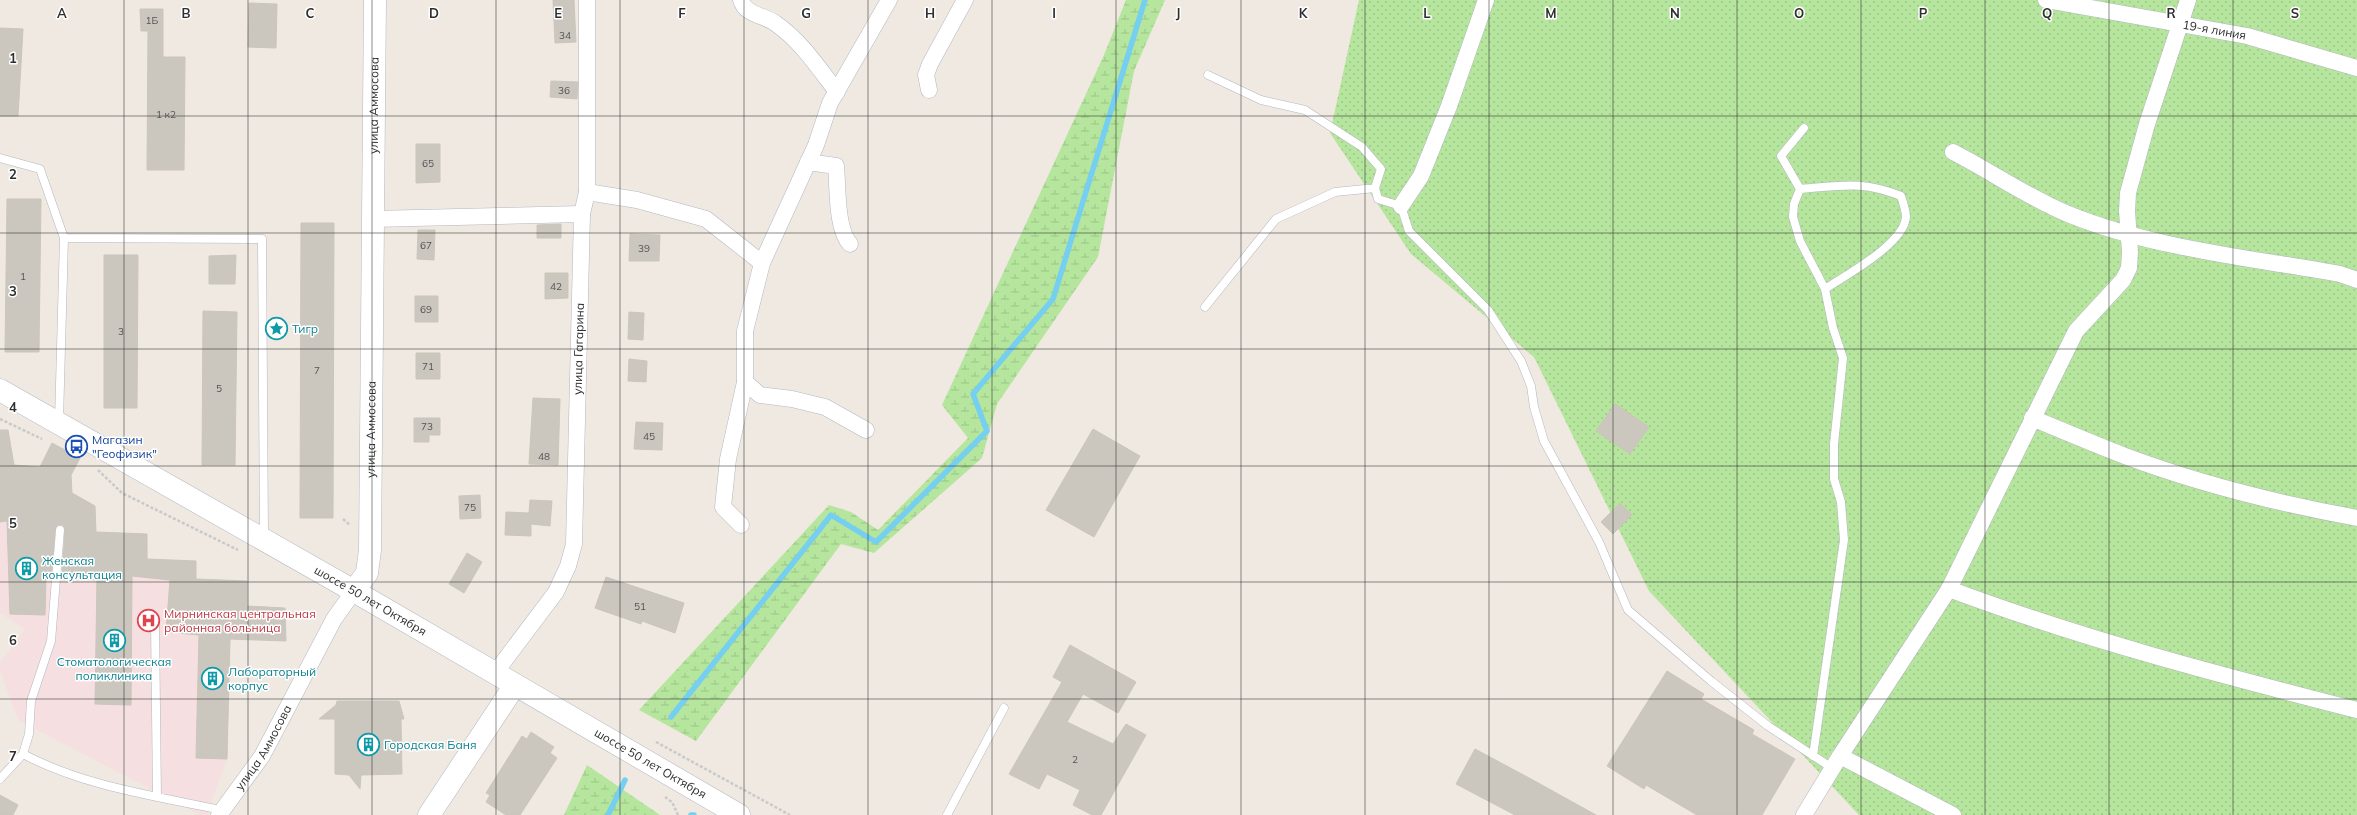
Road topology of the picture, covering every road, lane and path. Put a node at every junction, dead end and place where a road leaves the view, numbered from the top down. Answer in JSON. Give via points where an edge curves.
{"nodes":[{"id":1,"x":375,"y":0,"type":"edge"},
{"id":2,"x":587,"y":0,"type":"edge"},
{"id":3,"x":741,"y":0,"type":"edge"},
{"id":4,"x":889,"y":0,"type":"edge"},
{"id":5,"x":965,"y":0,"type":"edge"},
{"id":6,"x":1486,"y":0,"type":"edge"},
{"id":7,"x":2046,"y":0,"type":"edge"},
{"id":8,"x":2188,"y":0,"type":"edge"},
{"id":9,"x":2181,"y":24,"type":"junction"},
{"id":10,"x":2357,"y":68,"type":"edge"},
{"id":11,"x":1208,"y":75,"type":"dead end"},
{"id":12,"x":929,"y":90,"type":"dead end"},
{"id":13,"x":837,"y":92,"type":"junction"},
{"id":14,"x":1804,"y":128,"type":"dead end"},
{"id":15,"x":1953,"y":152,"type":"dead end"},
{"id":16,"x":0,"y":158,"type":"edge"},
{"id":17,"x":808,"y":162,"type":"junction"},
{"id":18,"x":1375,"y":188,"type":"junction"},
{"id":19,"x":1800,"y":189,"type":"junction"},
{"id":20,"x":587,"y":192,"type":"junction"},
{"id":21,"x":1401,"y":206,"type":"junction"},
{"id":22,"x":582,"y":214,"type":"junction"},
{"id":23,"x":373,"y":219,"type":"junction"},
{"id":24,"x":2130,"y":235,"type":"junction"},
{"id":25,"x":64,"y":238,"type":"junction"},
{"id":26,"x":850,"y":244,"type":"dead end"},
{"id":27,"x":762,"y":263,"type":"junction"},
{"id":28,"x":2357,"y":280,"type":"edge"},
{"id":29,"x":1825,"y":289,"type":"junction"},
{"id":30,"x":1206,"y":307,"type":"dead end"},
{"id":31,"x":745,"y":382,"type":"junction"},
{"id":32,"x":0,"y":390,"type":"edge"},
{"id":33,"x":2032,"y":418,"type":"junction"},
{"id":34,"x":0,"y":419,"type":"edge"},
{"id":35,"x":866,"y":430,"type":"dead end"},
{"id":36,"x":53,"y":432,"type":"junction"},
{"id":37,"x":96,"y":468,"type":"dead end"},
{"id":38,"x":2357,"y":518,"type":"edge"},
{"id":39,"x":342,"y":519,"type":"dead end"},
{"id":40,"x":741,"y":525,"type":"dead end"},
{"id":41,"x":60,"y":530,"type":"dead end"},
{"id":42,"x":264,"y":540,"type":"junction"},
{"id":43,"x":370,"y":542,"type":"junction"},
{"id":44,"x":244,"y":553,"type":"dead end"},
{"id":45,"x":1949,"y":589,"type":"junction"},
{"id":46,"x":354,"y":591,"type":"junction"},
{"id":47,"x":155,"y":622,"type":"dead end"},
{"id":48,"x":495,"y":673,"type":"junction"},
{"id":49,"x":515,"y":685,"type":"junction"},
{"id":50,"x":1004,"y":708,"type":"dead end"},
{"id":51,"x":2357,"y":710,"type":"edge"},
{"id":52,"x":655,"y":741,"type":"dead end"},
{"id":53,"x":23,"y":754,"type":"junction"},
{"id":54,"x":1813,"y":756,"type":"junction"},
{"id":55,"x":1836,"y":762,"type":"junction"},
{"id":56,"x":0,"y":778,"type":"edge"},
{"id":57,"x":157,"y":797,"type":"junction"},
{"id":58,"x":672,"y":802,"type":"dead end"},
{"id":59,"x":220,"y":812,"type":"edge"},
{"id":60,"x":429,"y":815,"type":"edge"},
{"id":61,"x":678,"y":815,"type":"edge"},
{"id":62,"x":739,"y":815,"type":"edge"},
{"id":63,"x":790,"y":815,"type":"edge"},
{"id":64,"x":947,"y":815,"type":"edge"},
{"id":65,"x":1804,"y":815,"type":"edge"},
{"id":66,"x":1953,"y":815,"type":"edge"}],
"edges":[{"from":1,"to":23,"type":"main road","name":"улица Аммосова"},
{"from":2,"to":20,"type":"street","name":"улица Гагарина"},
{"from":3,"to":13,"type":"street","via":[[747,11],[768,18],[792,35]]},
{"from":4,"to":13,"type":"street"},
{"from":5,"to":12,"type":"street","via":[[930,64],[926,75]]},
{"from":6,"to":21,"type":"street","via":[[1449,106],[1421,176]]},
{"from":7,"to":9,"type":"street","name":"19-я линия"},
{"from":8,"to":9,"type":"street"},
{"from":9,"to":10,"type":"street","name":"19-я линия","via":[[2247,36]]},
{"from":9,"to":24,"type":"street","via":[[2147,124],[2128,193]]},
{"from":11,"to":18,"type":"lane","via":[[1261,100],[1305,110],[1362,147],[1381,169]]},
{"from":13,"to":17,"type":"street","via":[[830,103]]},
{"from":14,"to":19,"type":"lane","via":[[1781,156]]},
{"from":15,"to":24,"type":"street","via":[[2015,189],[2068,214]]},
{"from":16,"to":25,"type":"lane","via":[[40,169]]},
{"from":17,"to":26,"type":"street","via":[[836,166],[844,238]]},
{"from":17,"to":27,"type":"street"},
{"from":18,"to":21,"type":"lane","via":[[1378,199]]},
{"from":18,"to":30,"type":"lane","via":[[1335,192],[1276,219]]},
{"from":19,"to":29,"type":"lane","via":[[1794,204],[1793,217],[1800,241]]},
{"from":19,"to":29,"type":"lane","via":[[1859,184],[1882,188],[1901,196],[1906,217],[1900,233],[1875,256]]},
{"from":20,"to":22,"type":"street","name":"улица Гагарина"},
{"from":20,"to":27,"type":"street","via":[[637,200],[706,219]]},
{"from":21,"to":54,"type":"lane","via":[[1409,231],[1488,310],[1521,361],[1531,386],[1544,441],[1599,542],[1628,610],[1768,726]]},
{"from":22,"to":23,"type":"street"},
{"from":22,"to":48,"type":"street","name":"улица Гагарина","via":[[574,544],[568,566],[556,592]]},
{"from":23,"to":43,"type":"main road","name":"улица Аммосова"},
{"from":24,"to":28,"type":"street","via":[[2340,274]]},
{"from":24,"to":33,"type":"street","via":[[2129,268],[2123,280],[2076,331]]},
{"from":25,"to":36,"type":"lane"},
{"from":25,"to":42,"type":"lane","via":[[262,239]]},
{"from":27,"to":31,"type":"street","via":[[745,331]]},
{"from":29,"to":54,"type":"lane","via":[[1833,328],[1843,358],[1834,444],[1834,479],[1841,502],[1844,540]]},
{"from":31,"to":35,"type":"street","via":[[760,395],[825,407]]},
{"from":31,"to":40,"type":"street","via":[[728,459],[723,508]]},
{"from":32,"to":36,"type":"main road","name":"шоссе 50 лет Октября"},
{"from":33,"to":38,"type":"street","via":[[2126,456],[2206,481],[2302,508]]},
{"from":33,"to":45,"type":"street"},
{"from":34,"to":36,"type":"path"},
{"from":36,"to":42,"type":"main road","name":"шоссе 50 лет Октября"},
{"from":37,"to":44,"type":"path","via":[[122,493]]},
{"from":39,"to":43,"type":"path"},
{"from":41,"to":53,"type":"lane","via":[[51,641],[31,701]]},
{"from":42,"to":46,"type":"main road","name":"шоссе 50 лет Октября"},
{"from":43,"to":46,"type":"main road","name":"улица Аммосова","via":[[367,573]]},
{"from":45,"to":51,"type":"street","via":[[2023,617],[2110,643]]},
{"from":45,"to":55,"type":"street"},
{"from":46,"to":48,"type":"main road","name":"шоссе 50 лет Октября"},
{"from":46,"to":59,"type":"street","name":"улица Аммосова","via":[[334,619],[262,756]]},
{"from":47,"to":57,"type":"lane"},
{"from":48,"to":49,"type":"main road","name":"шоссе 50 лет Октября"},
{"from":49,"to":60,"type":"main road"},
{"from":49,"to":62,"type":"main road","name":"шоссе 50 лет Октября"},
{"from":50,"to":64,"type":"lane"},
{"from":52,"to":63,"type":"path"},
{"from":53,"to":56,"type":"lane"},
{"from":53,"to":57,"type":"lane","via":[[43,765],[78,777]]},
{"from":54,"to":55,"type":"lane"},
{"from":55,"to":65,"type":"street"},
{"from":55,"to":66,"type":"street"},
{"from":57,"to":59,"type":"lane"},
{"from":58,"to":61,"type":"path"}]}
